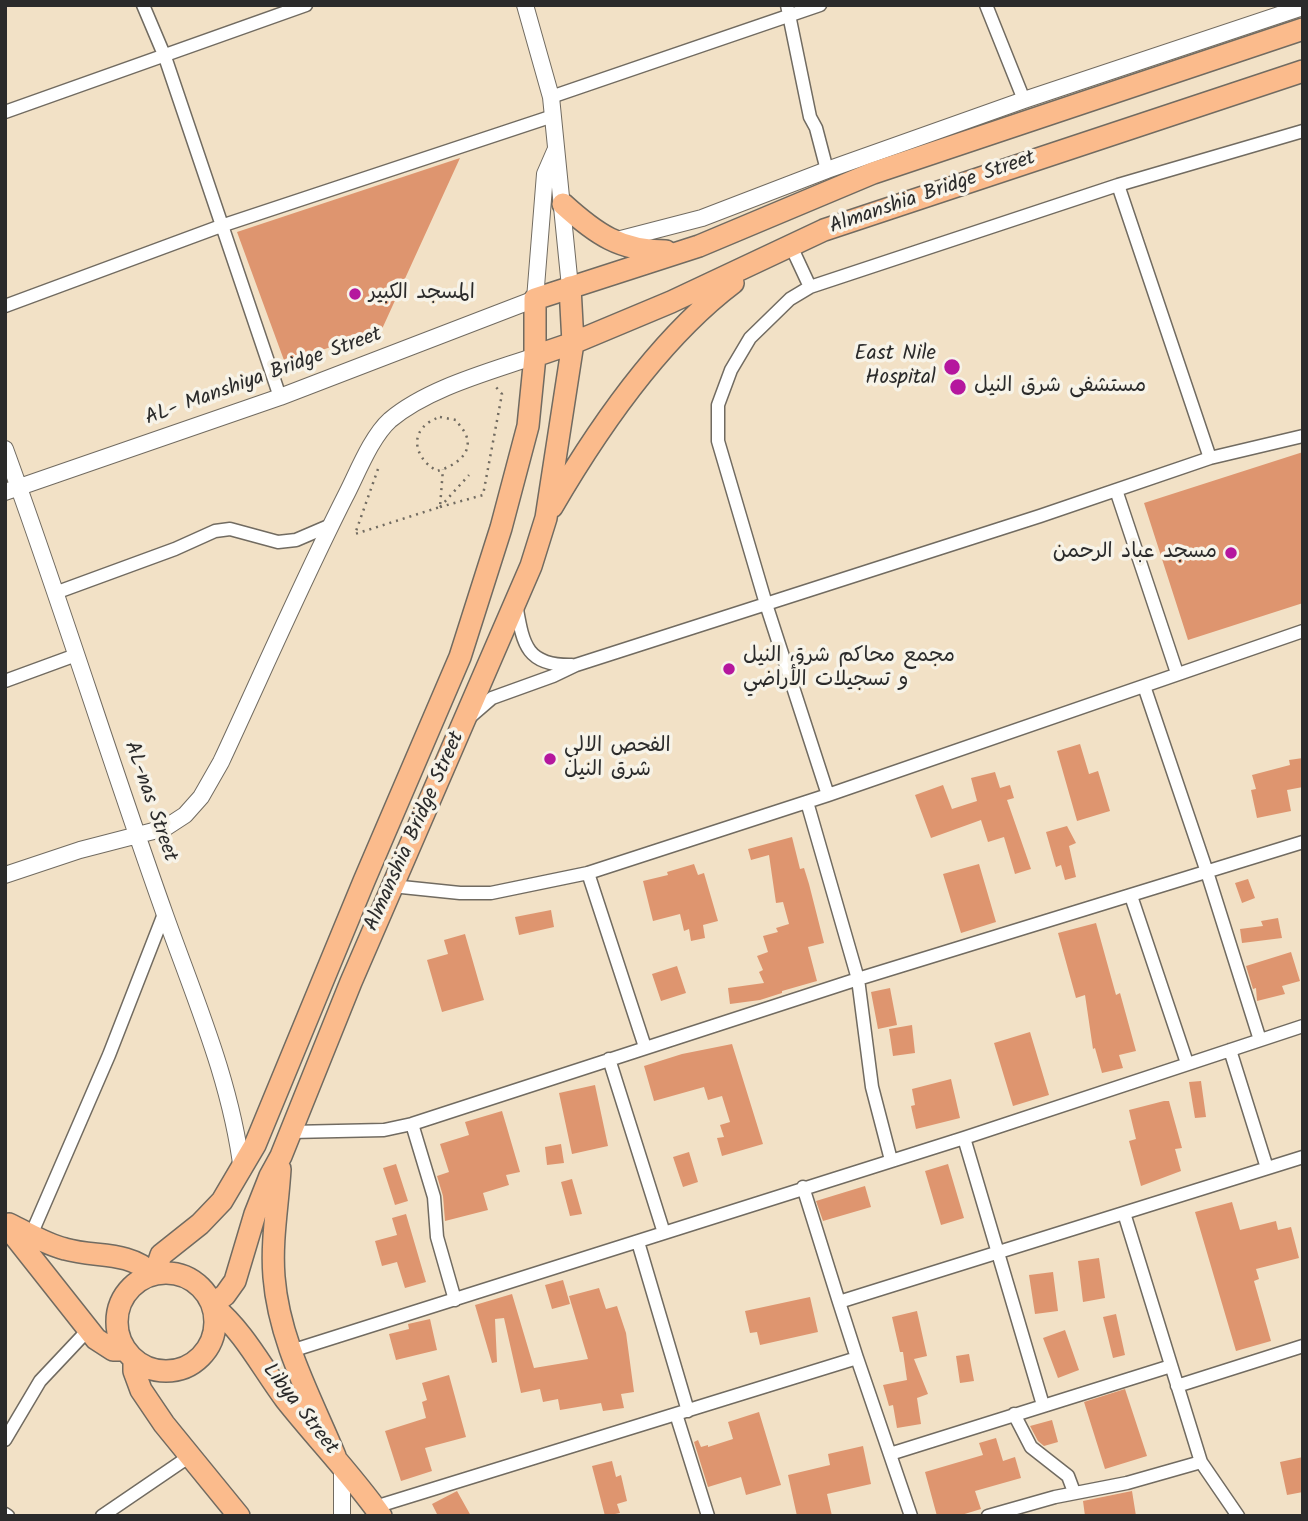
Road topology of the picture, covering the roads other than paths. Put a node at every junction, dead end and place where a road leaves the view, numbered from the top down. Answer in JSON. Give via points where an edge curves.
{"nodes":[{"id":1,"x":143,"y":5,"type":"edge"},
{"id":2,"x":306,"y":5,"type":"edge"},
{"id":3,"x":525,"y":5,"type":"edge"},
{"id":4,"x":820,"y":5,"type":"edge"},
{"id":5,"x":986,"y":5,"type":"edge"},
{"id":6,"x":1303,"y":8,"type":"edge"},
{"id":7,"x":788,"y":11,"type":"edge"},
{"id":8,"x":1303,"y":29,"type":"edge"},
{"id":9,"x":165,"y":57,"type":"junction"},
{"id":10,"x":1303,"y":71,"type":"edge"},
{"id":11,"x":551,"y":97,"type":"junction"},
{"id":12,"x":1024,"y":100,"type":"junction"},
{"id":13,"x":5,"y":112,"type":"edge"},
{"id":14,"x":553,"y":116,"type":"junction"},
{"id":15,"x":1303,"y":131,"type":"edge"},
{"id":16,"x":555,"y":151,"type":"junction"},
{"id":17,"x":827,"y":170,"type":"junction"},
{"id":18,"x":1118,"y":185,"type":"junction"},
{"id":19,"x":564,"y":204,"type":"junction"},
{"id":20,"x":221,"y":226,"type":"junction"},
{"id":21,"x":613,"y":241,"type":"junction"},
{"id":22,"x":790,"y":244,"type":"junction"},
{"id":23,"x":699,"y":246,"type":"junction"},
{"id":24,"x":770,"y":255,"type":"junction"},
{"id":25,"x":570,"y":287,"type":"junction"},
{"id":26,"x":810,"y":287,"type":"junction"},
{"id":27,"x":535,"y":299,"type":"junction"},
{"id":28,"x":5,"y":306,"type":"edge"},
{"id":29,"x":573,"y":343,"type":"junction"},
{"id":30,"x":535,"y":356,"type":"junction"},
{"id":31,"x":280,"y":397,"type":"junction"},
{"id":32,"x":1303,"y":436,"type":"edge"},
{"id":33,"x":5,"y":449,"type":"edge"},
{"id":34,"x":1210,"y":458,"type":"junction"},
{"id":35,"x":12,"y":489,"type":"edge"},
{"id":36,"x":1116,"y":490,"type":"junction"},
{"id":37,"x":546,"y":518,"type":"junction"},
{"id":38,"x":331,"y":525,"type":"junction"},
{"id":39,"x":55,"y":593,"type":"junction"},
{"id":40,"x":516,"y":603,"type":"junction"},
{"id":41,"x":766,"y":604,"type":"junction"},
{"id":42,"x":1303,"y":631,"type":"edge"},
{"id":43,"x":76,"y":655,"type":"junction"},
{"id":44,"x":576,"y":665,"type":"junction"},
{"id":45,"x":1177,"y":673,"type":"junction"},
{"id":46,"x":5,"y":681,"type":"edge"},
{"id":47,"x":1144,"y":686,"type":"junction"},
{"id":48,"x":465,"y":721,"type":"junction"},
{"id":49,"x":828,"y":795,"type":"junction"},
{"id":50,"x":807,"y":802,"type":"junction"},
{"id":51,"x":138,"y":834,"type":"junction"},
{"id":52,"x":1303,"y":842,"type":"edge"},
{"id":53,"x":1207,"y":872,"type":"junction"},
{"id":54,"x":587,"y":873,"type":"junction"},
{"id":55,"x":5,"y":875,"type":"edge"},
{"id":56,"x":392,"y":886,"type":"junction"},
{"id":57,"x":1131,"y":896,"type":"junction"},
{"id":58,"x":164,"y":914,"type":"junction"},
{"id":59,"x":858,"y":979,"type":"junction"},
{"id":60,"x":1303,"y":1026,"type":"edge"},
{"id":61,"x":1260,"y":1040,"type":"junction"},
{"id":62,"x":645,"y":1047,"type":"junction"},
{"id":63,"x":1230,"y":1050,"type":"junction"},
{"id":64,"x":609,"y":1059,"type":"junction"},
{"id":65,"x":1187,"y":1063,"type":"junction"},
{"id":66,"x":412,"y":1124,"type":"junction"},
{"id":67,"x":291,"y":1132,"type":"junction"},
{"id":68,"x":964,"y":1138,"type":"junction"},
{"id":69,"x":281,"y":1156,"type":"junction"},
{"id":70,"x":1303,"y":1157,"type":"edge"},
{"id":71,"x":891,"y":1160,"type":"junction"},
{"id":72,"x":1268,"y":1168,"type":"junction"},
{"id":73,"x":242,"y":1171,"type":"junction"},
{"id":74,"x":803,"y":1187,"type":"junction"},
{"id":75,"x":1124,"y":1213,"type":"junction"},
{"id":76,"x":12,"y":1233,"type":"edge"},
{"id":77,"x":664,"y":1233,"type":"junction"},
{"id":78,"x":638,"y":1242,"type":"junction"},
{"id":79,"x":998,"y":1252,"type":"junction"},
{"id":80,"x":154,"y":1273,"type":"junction"},
{"id":81,"x":455,"y":1300,"type":"junction"},
{"id":82,"x":839,"y":1301,"type":"junction"},
{"id":83,"x":213,"y":1305,"type":"junction"},
{"id":84,"x":88,"y":1330,"type":"junction"},
{"id":85,"x":1303,"y":1346,"type":"edge"},
{"id":86,"x":291,"y":1351,"type":"junction"},
{"id":87,"x":130,"y":1355,"type":"junction"},
{"id":88,"x":857,"y":1358,"type":"junction"},
{"id":89,"x":1171,"y":1366,"type":"junction"},
{"id":90,"x":1177,"y":1386,"type":"junction"},
{"id":91,"x":1043,"y":1405,"type":"junction"},
{"id":92,"x":682,"y":1413,"type":"junction"},
{"id":93,"x":1014,"y":1414,"type":"junction"},
{"id":94,"x":5,"y":1440,"type":"edge"},
{"id":95,"x":890,"y":1454,"type":"junction"},
{"id":96,"x":190,"y":1456,"type":"junction"},
{"id":97,"x":338,"y":1460,"type":"junction"},
{"id":98,"x":1201,"y":1462,"type":"junction"},
{"id":99,"x":1074,"y":1492,"type":"junction"},
{"id":100,"x":378,"y":1511,"type":"edge"},
{"id":101,"x":102,"y":1516,"type":"edge"},
{"id":102,"x":239,"y":1516,"type":"edge"},
{"id":103,"x":342,"y":1516,"type":"edge"},
{"id":104,"x":708,"y":1516,"type":"edge"},
{"id":105,"x":911,"y":1516,"type":"edge"},
{"id":106,"x":989,"y":1516,"type":"edge"},
{"id":107,"x":1238,"y":1516,"type":"edge"}],
"edges":[{"from":1,"to":9,"type":"street"},
{"from":2,"to":9,"type":"street"},
{"from":3,"to":11,"type":"street"},
{"from":4,"to":7,"type":"street"},
{"from":5,"to":12,"type":"street"},
{"from":6,"to":12,"type":"street"},
{"from":7,"to":11,"type":"street"},
{"from":7,"to":17,"type":"street","via":[[810,117]]},
{"from":8,"to":23,"type":"main road","name":"Almanshia Bridge Street","via":[[873,173]]},
{"from":9,"to":13,"type":"street"},
{"from":9,"to":20,"type":"street"},
{"from":10,"to":22,"type":"main road","name":"Almanshia Bridge Street"},
{"from":11,"to":14,"type":"street"},
{"from":12,"to":17,"type":"street"},
{"from":14,"to":16,"type":"street"},
{"from":14,"to":20,"type":"street"},
{"from":15,"to":18,"type":"street"},
{"from":16,"to":19,"type":"street"},
{"from":16,"to":27,"type":"street","via":[[545,174]]},
{"from":17,"to":21,"type":"street","via":[[702,218]]},
{"from":18,"to":26,"type":"street"},
{"from":18,"to":34,"type":"street"},
{"from":19,"to":21,"type":"main road","via":[[586,225]]},
{"from":19,"to":25,"type":"street"},
{"from":20,"to":28,"type":"street"},
{"from":20,"to":31,"type":"street"},
{"from":21,"to":23,"type":"main road","via":[[643,251]]},
{"from":22,"to":24,"type":"main road","name":"Almanshia Bridge Street"},
{"from":22,"to":26,"type":"street"},
{"from":23,"to":25,"type":"main road","name":"Almanshia Bridge Street"},
{"from":24,"to":29,"type":"main road","name":"Almanshia Bridge Street"},
{"from":24,"to":37,"type":"main road","via":[[718,294],[682,329],[614,411]]},
{"from":25,"to":27,"type":"main road","name":"Almanshia Bridge Street"},
{"from":25,"to":29,"type":"main road","name":"Almanshia Bridge Street"},
{"from":26,"to":41,"type":"street","via":[[790,299],[750,338],[718,405],[718,441]]},
{"from":27,"to":30,"type":"main road","name":"Almanshia Bridge Street"},
{"from":27,"to":31,"type":"street","name":"AL- Manshiya Bridge Street"},
{"from":29,"to":30,"type":"main road","name":"Almanshia Bridge Street"},
{"from":29,"to":37,"type":"main road","name":"Almanshia Bridge Street"},
{"from":30,"to":38,"type":"street","via":[[455,385],[411,405],[388,422]]},
{"from":30,"to":73,"type":"main road","name":"Almanshia Bridge Street","via":[[523,448],[460,657]]},
{"from":31,"to":35,"type":"street","name":"AL- Manshiya Bridge Street"},
{"from":32,"to":34,"type":"street"},
{"from":33,"to":35,"type":"street","name":"AL-nas Street"},
{"from":34,"to":36,"type":"street"},
{"from":35,"to":39,"type":"street","name":"AL-nas Street"},
{"from":36,"to":41,"type":"street"},
{"from":36,"to":45,"type":"street"},
{"from":37,"to":40,"type":"main road","name":"Almanshia Bridge Street"},
{"from":38,"to":39,"type":"street","via":[[296,540],[278,542],[230,529],[215,531]]},
{"from":38,"to":51,"type":"street","via":[[201,797],[165,828]]},
{"from":39,"to":43,"type":"street","name":"AL-nas Street"},
{"from":40,"to":44,"type":"street","via":[[524,642],[534,658]]},
{"from":40,"to":48,"type":"main road","name":"Almanshia Bridge Street"},
{"from":41,"to":44,"type":"street"},
{"from":41,"to":49,"type":"street"},
{"from":42,"to":45,"type":"street"},
{"from":43,"to":46,"type":"street"},
{"from":43,"to":51,"type":"street","name":"AL-nas Street"},
{"from":44,"to":48,"type":"street","via":[[492,698]]},
{"from":45,"to":47,"type":"street"},
{"from":47,"to":49,"type":"street"},
{"from":47,"to":53,"type":"street"},
{"from":48,"to":56,"type":"main road","name":"Almanshia Bridge Street"},
{"from":49,"to":50,"type":"street"},
{"from":50,"to":54,"type":"street"},
{"from":50,"to":59,"type":"street"},
{"from":51,"to":55,"type":"street"},
{"from":51,"to":58,"type":"street","name":"AL-nas Street"},
{"from":52,"to":53,"type":"street"},
{"from":53,"to":57,"type":"street"},
{"from":53,"to":61,"type":"street"},
{"from":54,"to":56,"type":"street","via":[[491,893]]},
{"from":54,"to":62,"type":"street"},
{"from":56,"to":67,"type":"main road","name":"Almanshia Bridge Street"},
{"from":57,"to":59,"type":"street"},
{"from":57,"to":65,"type":"street"},
{"from":58,"to":73,"type":"street","name":"AL-nas Street","via":[[226,1093]]},
{"from":58,"to":76,"type":"street","via":[[109,1055]]},
{"from":59,"to":62,"type":"street"},
{"from":59,"to":71,"type":"street","via":[[872,1087]]},
{"from":60,"to":61,"type":"street"},
{"from":61,"to":63,"type":"street"},
{"from":62,"to":64,"type":"street"},
{"from":63,"to":65,"type":"street"},
{"from":63,"to":72,"type":"street"},
{"from":64,"to":66,"type":"street"},
{"from":64,"to":77,"type":"street"},
{"from":65,"to":68,"type":"street"},
{"from":66,"to":67,"type":"street","via":[[384,1130]]},
{"from":66,"to":81,"type":"street","via":[[434,1197],[437,1237]]},
{"from":67,"to":69,"type":"main road","name":"Almanshia Bridge Street"},
{"from":68,"to":71,"type":"street"},
{"from":68,"to":79,"type":"street"},
{"from":69,"to":83,"type":"main road","name":"Almanshia Bridge Street","via":[[255,1214],[235,1281]]},
{"from":69,"to":86,"type":"main road","via":[[274,1275]]},
{"from":70,"to":72,"type":"street"},
{"from":71,"to":74,"type":"street"},
{"from":72,"to":75,"type":"street"},
{"from":73,"to":80,"type":"main road","name":"Almanshia Bridge Street","via":[[213,1211],[161,1255]]},
{"from":74,"to":77,"type":"street"},
{"from":74,"to":82,"type":"street"},
{"from":75,"to":79,"type":"street"},
{"from":75,"to":89,"type":"street"},
{"from":76,"to":80,"type":"main road","via":[[69,1251],[127,1258]]},
{"from":76,"to":84,"type":"main road"},
{"from":77,"to":78,"type":"street"},
{"from":78,"to":81,"type":"street"},
{"from":78,"to":92,"type":"street"},
{"from":79,"to":82,"type":"street"},
{"from":79,"to":91,"type":"street"},
{"from":80,"to":83,"type":"main road","via":[[185,1276],[206,1292]]},
{"from":80,"to":87,"type":"main road","via":[[127,1291],[119,1305],[118,1336]]},
{"from":81,"to":86,"type":"street"},
{"from":82,"to":88,"type":"street"},
{"from":83,"to":87,"type":"main road","via":[[216,1321],[209,1348],[188,1367],[153,1369]]},
{"from":83,"to":97,"type":"main road","name":"Libya Street"},
{"from":84,"to":87,"type":"main road","via":[[103,1345]]},
{"from":84,"to":94,"type":"street","via":[[40,1381]]},
{"from":85,"to":90,"type":"street"},
{"from":86,"to":97,"type":"main road"},
{"from":87,"to":96,"type":"main road","via":[[141,1390]]},
{"from":88,"to":92,"type":"street"},
{"from":88,"to":95,"type":"street"},
{"from":89,"to":90,"type":"street"},
{"from":89,"to":91,"type":"street"},
{"from":90,"to":98,"type":"street"},
{"from":91,"to":93,"type":"street"},
{"from":92,"to":100,"type":"street"},
{"from":92,"to":104,"type":"street"},
{"from":93,"to":95,"type":"street"},
{"from":93,"to":99,"type":"street","via":[[1031,1447],[1068,1476]]},
{"from":95,"to":105,"type":"street"},
{"from":96,"to":101,"type":"street"},
{"from":96,"to":102,"type":"main road"},
{"from":97,"to":100,"type":"main road","name":"Libya Street"},
{"from":97,"to":103,"type":"street"},
{"from":98,"to":99,"type":"street"},
{"from":98,"to":107,"type":"street"},
{"from":99,"to":106,"type":"street"}]}
